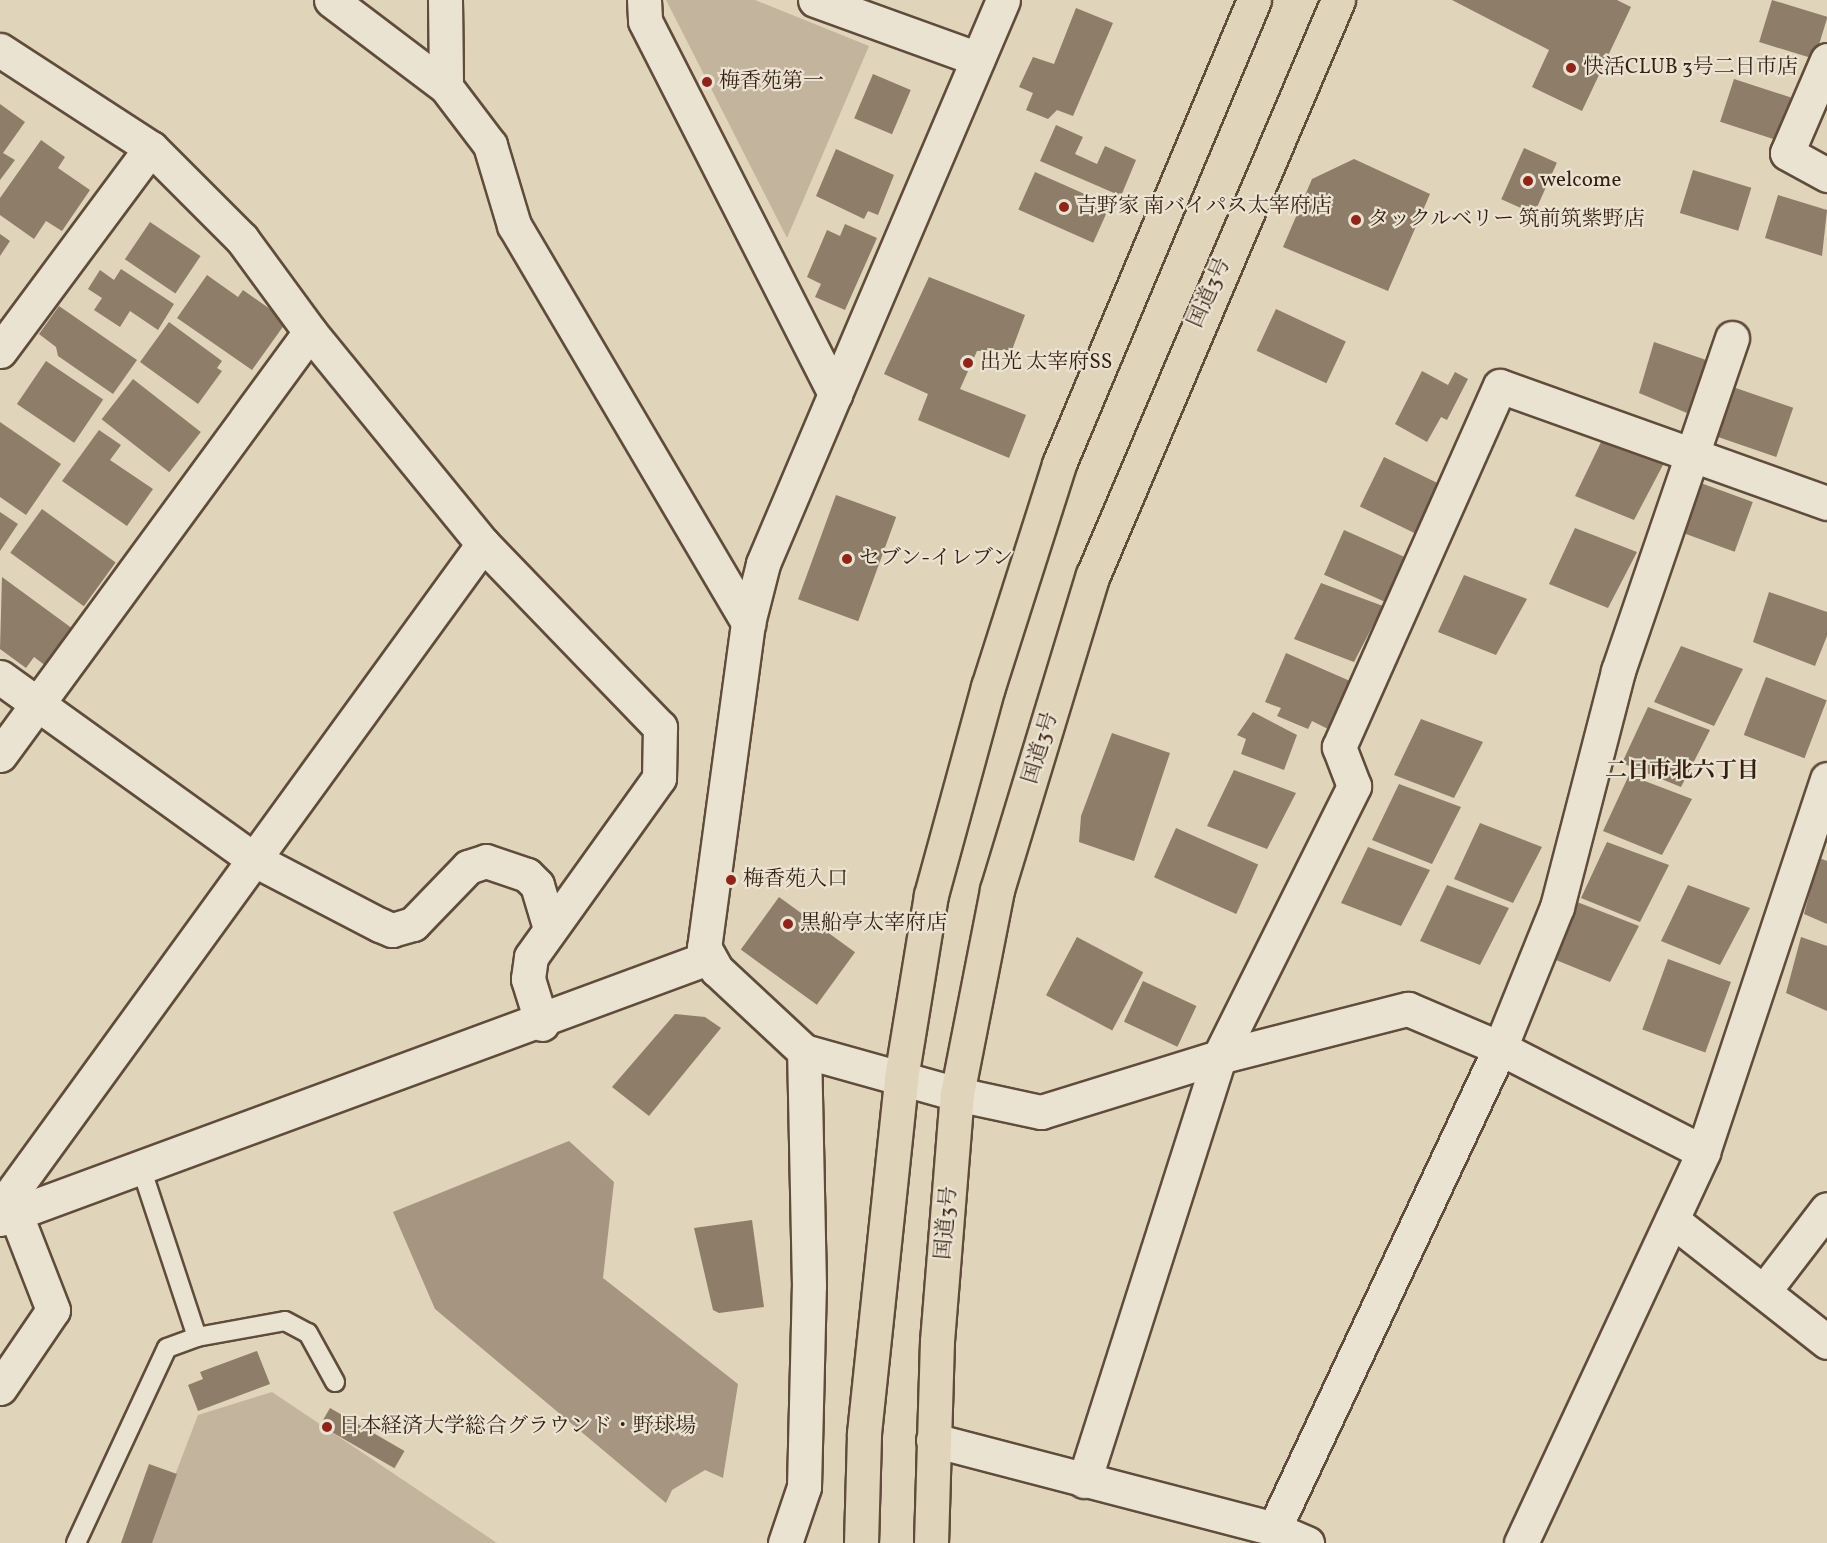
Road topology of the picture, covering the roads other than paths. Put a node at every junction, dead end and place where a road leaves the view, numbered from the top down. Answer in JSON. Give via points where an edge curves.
{"nodes":[{"id":1,"x":331,"y":0,"type":"edge"},
{"id":2,"x":445,"y":0,"type":"edge"},
{"id":3,"x":644,"y":0,"type":"edge"},
{"id":4,"x":815,"y":0,"type":"edge"},
{"id":5,"x":1003,"y":0,"type":"edge"},
{"id":6,"x":1254,"y":0,"type":"edge"},
{"id":7,"x":1338,"y":0,"type":"edge"},
{"id":8,"x":0,"y":50,"type":"edge"},
{"id":9,"x":978,"y":59,"type":"junction"},
{"id":10,"x":1827,"y":60,"type":"edge"},
{"id":11,"x":446,"y":87,"type":"junction"},
{"id":12,"x":151,"y":148,"type":"junction"},
{"id":13,"x":1827,"y":175,"type":"edge"},
{"id":14,"x":310,"y":332,"type":"junction"},
{"id":15,"x":1732,"y":338,"type":"dead end"},
{"id":16,"x":0,"y":351,"type":"edge"},
{"id":17,"x":835,"y":394,"type":"junction"},
{"id":18,"x":1692,"y":455,"type":"junction"},
{"id":19,"x":1827,"y":503,"type":"edge"},
{"id":20,"x":483,"y":544,"type":"junction"},
{"id":21,"x":748,"y":623,"type":"junction"},
{"id":22,"x":0,"y":677,"type":"edge"},
{"id":23,"x":38,"y":703,"type":"junction"},
{"id":24,"x":0,"y":755,"type":"edge"},
{"id":25,"x":1827,"y":779,"type":"edge"},
{"id":26,"x":253,"y":859,"type":"junction"},
{"id":27,"x":549,"y":925,"type":"junction"},
{"id":28,"x":708,"y":958,"type":"junction"},
{"id":29,"x":542,"y":1024,"type":"junction"},
{"id":30,"x":1500,"y":1048,"type":"junction"},
{"id":31,"x":804,"y":1051,"type":"junction"},
{"id":32,"x":1219,"y":1057,"type":"junction"},
{"id":33,"x":901,"y":1078,"type":"junction"},
{"id":34,"x":957,"y":1094,"type":"junction"},
{"id":35,"x":1703,"y":1152,"type":"junction"},
{"id":36,"x":140,"y":1165,"type":"junction"},
{"id":37,"x":1827,"y":1209,"type":"edge"},
{"id":38,"x":5,"y":1213,"type":"edge"},
{"id":39,"x":1672,"y":1220,"type":"junction"},
{"id":40,"x":1764,"y":1291,"type":"junction"},
{"id":41,"x":197,"y":1337,"type":"junction"},
{"id":42,"x":1827,"y":1341,"type":"edge"},
{"id":43,"x":335,"y":1382,"type":"dead end"},
{"id":44,"x":0,"y":1388,"type":"edge"},
{"id":45,"x":933,"y":1440,"type":"junction"},
{"id":46,"x":1083,"y":1481,"type":"junction"},
{"id":47,"x":804,"y":1487,"type":"junction"},
{"id":48,"x":1274,"y":1529,"type":"junction"},
{"id":49,"x":76,"y":1543,"type":"edge"},
{"id":50,"x":785,"y":1543,"type":"edge"},
{"id":51,"x":805,"y":1543,"type":"edge"},
{"id":52,"x":861,"y":1543,"type":"edge"},
{"id":53,"x":931,"y":1543,"type":"edge"},
{"id":54,"x":1307,"y":1543,"type":"edge"},
{"id":55,"x":1521,"y":1543,"type":"edge"}],
"edges":[{"from":1,"to":11,"type":"street"},
{"from":2,"to":11,"type":"street"},
{"from":3,"to":17,"type":"street","via":[[645,21]]},
{"from":4,"to":9,"type":"street"},
{"from":5,"to":9,"type":"street"},
{"from":6,"to":33,"type":"highway","via":[[1059,464],[988,687],[931,895]]},
{"from":7,"to":34,"type":"highway","name":"国道3号","via":[[1093,575],[997,890]]},
{"from":8,"to":12,"type":"street"},
{"from":9,"to":17,"type":"street"},
{"from":10,"to":13,"type":"street","via":[[1787,153]]},
{"from":11,"to":21,"type":"street","via":[[490,145],[514,225]]},
{"from":12,"to":14,"type":"street","via":[[242,238]]},
{"from":12,"to":16,"type":"street"},
{"from":14,"to":20,"type":"street"},
{"from":14,"to":23,"type":"street"},
{"from":15,"to":18,"type":"street"},
{"from":17,"to":21,"type":"street","via":[[763,564]]},
{"from":18,"to":19,"type":"street"},
{"from":18,"to":30,"type":"street","via":[[1618,671],[1557,907]]},
{"from":18,"to":32,"type":"street","via":[[1500,386],[1339,747],[1354,786]]},
{"from":20,"to":26,"type":"street"},
{"from":20,"to":27,"type":"street","via":[[660,727],[658,778]]},
{"from":21,"to":28,"type":"street","via":[[702,938]]},
{"from":22,"to":23,"type":"street"},
{"from":23,"to":24,"type":"street"},
{"from":23,"to":26,"type":"street"},
{"from":25,"to":35,"type":"street"},
{"from":26,"to":27,"type":"street","via":[[392,930],[414,924],[468,867],[500,862],[537,885]]},
{"from":26,"to":38,"type":"street"},
{"from":27,"to":29,"type":"street","via":[[527,967]]},
{"from":28,"to":29,"type":"street"},
{"from":28,"to":31,"type":"street"},
{"from":29,"to":36,"type":"street"},
{"from":30,"to":32,"type":"street","via":[[1408,1009]]},
{"from":30,"to":35,"type":"street"},
{"from":30,"to":48,"type":"street"},
{"from":31,"to":33,"type":"street"},
{"from":31,"to":47,"type":"street","via":[[809,1286]]},
{"from":32,"to":34,"type":"street","via":[[1041,1112]]},
{"from":32,"to":46,"type":"street"},
{"from":33,"to":34,"type":"street"},
{"from":33,"to":52,"type":"highway","via":[[864,1433]]},
{"from":34,"to":45,"type":"highway","name":"国道3号"},
{"from":35,"to":39,"type":"street"},
{"from":36,"to":38,"type":"street"},
{"from":36,"to":41,"type":"lane"},
{"from":37,"to":40,"type":"street"},
{"from":38,"to":44,"type":"street","via":[[53,1310]]},
{"from":39,"to":40,"type":"street"},
{"from":39,"to":55,"type":"street"},
{"from":40,"to":42,"type":"street"},
{"from":41,"to":43,"type":"lane","via":[[285,1321],[308,1333]]},
{"from":41,"to":49,"type":"lane","via":[[167,1348]]},
{"from":45,"to":46,"type":"street"},
{"from":45,"to":53,"type":"highway","name":"国道3号"},
{"from":46,"to":48,"type":"street"},
{"from":47,"to":50,"type":"street"},
{"from":47,"to":51,"type":"street"},
{"from":48,"to":54,"type":"street"}]}
